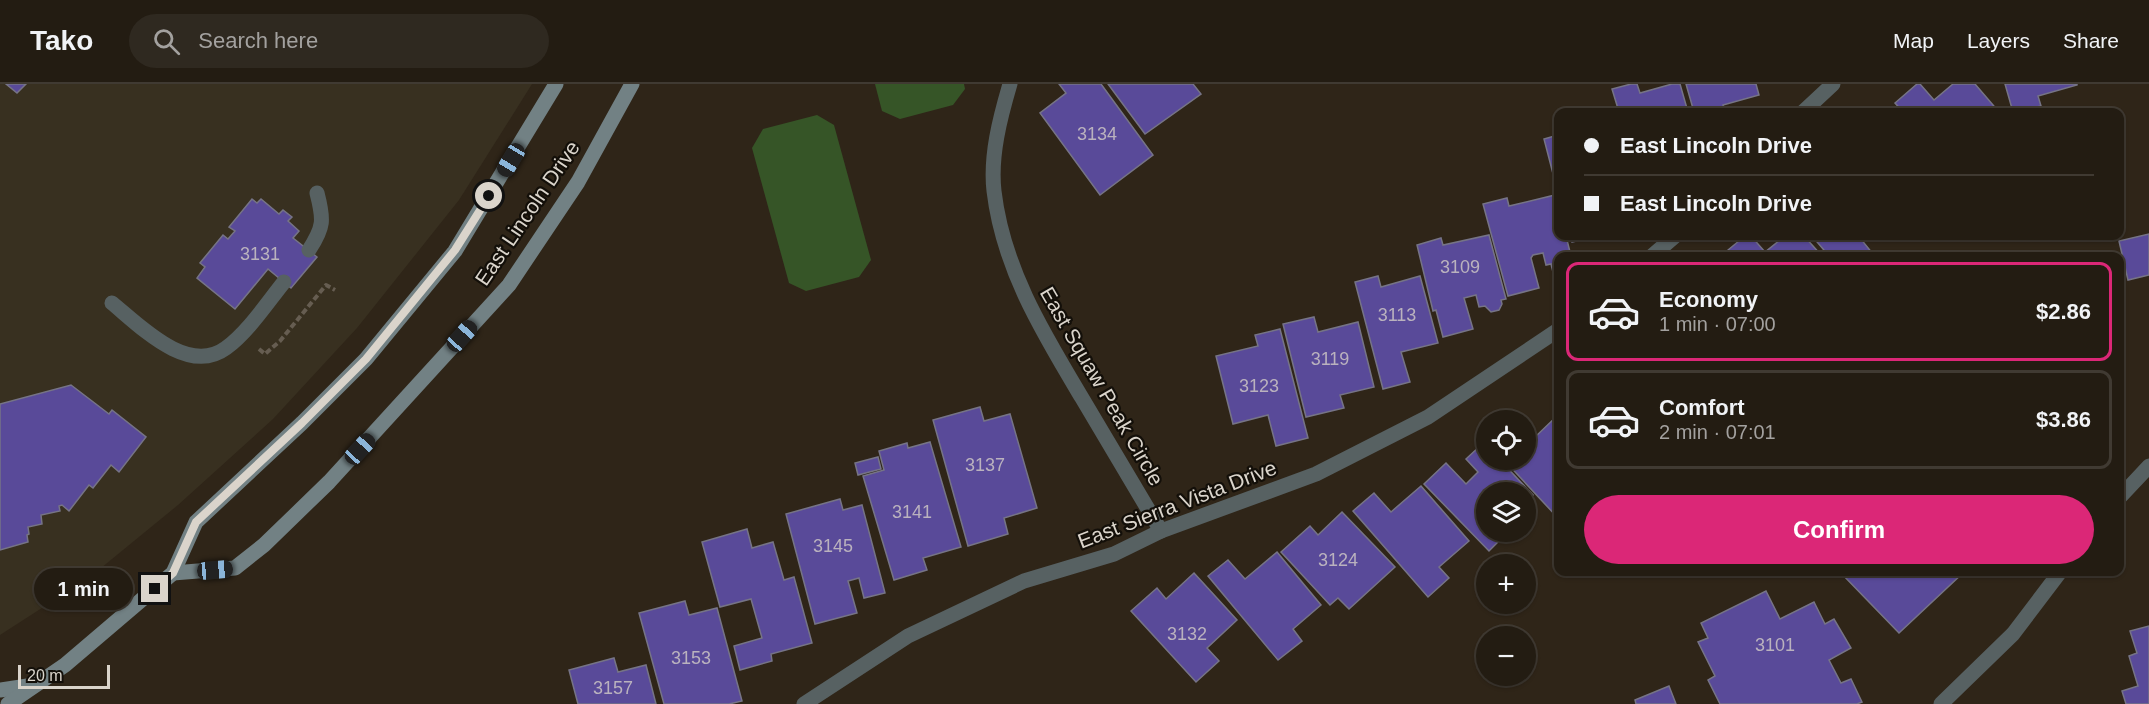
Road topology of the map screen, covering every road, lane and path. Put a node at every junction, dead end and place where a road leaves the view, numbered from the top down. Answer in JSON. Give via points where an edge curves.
{"nodes":[{"id":1,"x":556,"y":84,"type":"edge"},
{"id":2,"x":632,"y":84,"type":"edge"},
{"id":3,"x":1010,"y":84,"type":"edge"},
{"id":4,"x":1833,"y":84,"type":"edge"},
{"id":5,"x":1807,"y":108,"type":"edge"},
{"id":6,"x":317,"y":193,"type":"dead end"},
{"id":7,"x":1670,"y":240,"type":"edge"},
{"id":8,"x":309,"y":250,"type":"dead end"},
{"id":9,"x":1657,"y":252,"type":"edge"},
{"id":10,"x":284,"y":282,"type":"dead end"},
{"id":11,"x":334,"y":290,"type":"dead end"},
{"id":12,"x":112,"y":303,"type":"dead end"},
{"id":13,"x":1554,"y":333,"type":"edge"},
{"id":14,"x":265,"y":354,"type":"dead end"},
{"id":15,"x":2149,"y":466,"type":"edge"},
{"id":16,"x":2124,"y":493,"type":"edge"},
{"id":17,"x":1161,"y":531,"type":"junction"},
{"id":18,"x":173,"y":573,"type":"junction"},
{"id":19,"x":2057,"y":576,"type":"edge"},
{"id":20,"x":37,"y":684,"type":"junction"},
{"id":21,"x":0,"y":690,"type":"edge"},
{"id":22,"x":8,"y":704,"type":"edge"},
{"id":23,"x":804,"y":704,"type":"edge"},
{"id":24,"x":1941,"y":704,"type":"edge"}],
"edges":[{"from":1,"to":18,"type":"main road","name":"East Lincoln Drive","via":[[455,250],[366,359],[196,522]]},
{"from":2,"to":18,"type":"main road","name":"East Lincoln Drive","via":[[578,182],[509,285],[329,482],[235,568]]},
{"from":3,"to":17,"type":"street","name":"East Squaw Peak Circle","via":[[1000,118],[994,190],[1015,275],[1037,323]]},
{"from":4,"to":5,"type":"street"},
{"from":6,"to":8,"type":"street","via":[[323,216],[318,237]]},
{"from":7,"to":9,"type":"street"},
{"from":10,"to":12,"type":"street","via":[[224,350],[199,357],[180,354]]},
{"from":11,"to":14,"type":"path","via":[[326,285]]},
{"from":13,"to":17,"type":"street","name":"East Sierra Vista Drive","via":[[1428,417],[1326,469]]},
{"from":15,"to":16,"type":"street"},
{"from":17,"to":23,"type":"street","name":"East Sierra Vista Drive","via":[[1114,554],[1024,581],[908,636]]},
{"from":18,"to":20,"type":"main road","name":"East Lincoln Drive"},
{"from":19,"to":24,"type":"street","via":[[2013,634]]},
{"from":20,"to":21,"type":"main road"},
{"from":20,"to":22,"type":"main road","name":"East Lincoln Drive"}]}
